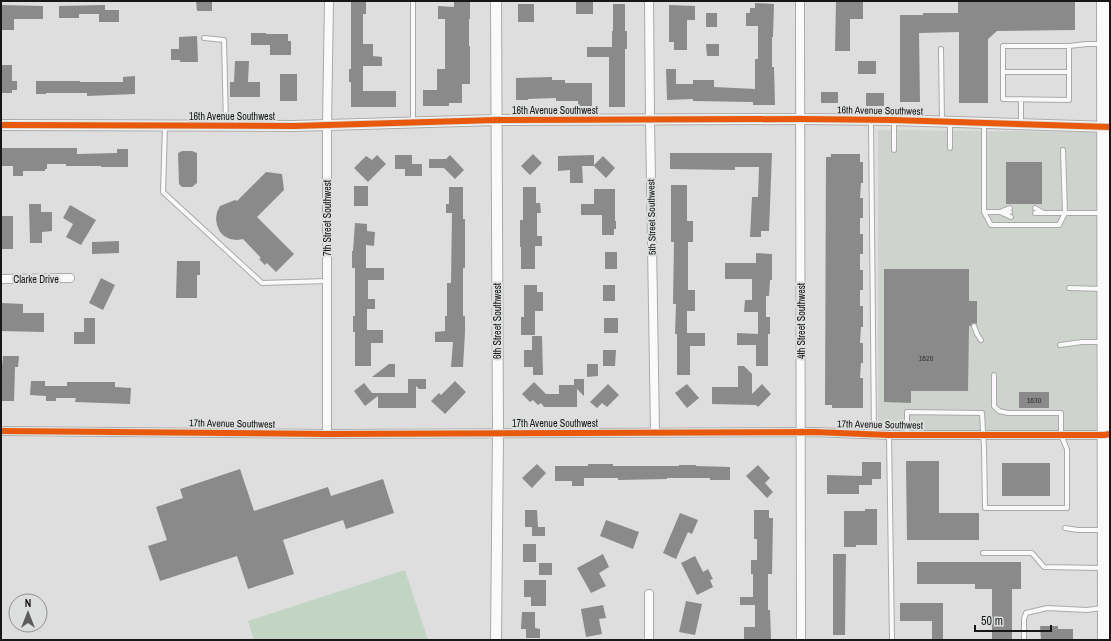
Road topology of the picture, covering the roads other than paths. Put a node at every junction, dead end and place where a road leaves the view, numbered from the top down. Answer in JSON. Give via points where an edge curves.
{"nodes":[{"id":1,"x":329,"y":1,"type":"edge"},
{"id":2,"x":413,"y":1,"type":"edge"},
{"id":3,"x":496,"y":1,"type":"edge"},
{"id":4,"x":649,"y":1,"type":"edge"},
{"id":5,"x":800,"y":1,"type":"edge"},
{"id":6,"x":1103,"y":1,"type":"edge"},
{"id":7,"x":204,"y":38,"type":"dead end"},
{"id":8,"x":1103,"y":44,"type":"junction"},
{"id":9,"x":1069,"y":46,"type":"junction"},
{"id":10,"x":941,"y":49,"type":"dead end"},
{"id":11,"x":1003,"y":72,"type":"junction"},
{"id":12,"x":1069,"y":72,"type":"junction"},
{"id":13,"x":1021,"y":99,"type":"junction"},
{"id":14,"x":650,"y":119,"type":"junction"},
{"id":15,"x":801,"y":119,"type":"junction"},
{"id":16,"x":496,"y":120,"type":"junction"},
{"id":17,"x":871,"y":120,"type":"junction"},
{"id":18,"x":894,"y":120,"type":"junction"},
{"id":19,"x":946,"y":121,"type":"junction"},
{"id":20,"x":414,"y":122,"type":"junction"},
{"id":21,"x":984,"y":123,"type":"junction"},
{"id":22,"x":1021,"y":124,"type":"junction"},
{"id":23,"x":1,"y":125,"type":"edge"},
{"id":24,"x":327,"y":125,"type":"junction"},
{"id":25,"x":165,"y":126,"type":"junction"},
{"id":26,"x":226,"y":126,"type":"junction"},
{"id":27,"x":1107,"y":127,"type":"edge"},
{"id":28,"x":950,"y":148,"type":"dead end"},
{"id":29,"x":894,"y":150,"type":"dead end"},
{"id":30,"x":1064,"y":150,"type":"dead end"},
{"id":31,"x":984,"y":212,"type":"junction"},
{"id":32,"x":1010,"y":212,"type":"dead end"},
{"id":33,"x":1044,"y":213,"type":"junction"},
{"id":34,"x":1065,"y":213,"type":"junction"},
{"id":35,"x":1103,"y":213,"type":"junction"},
{"id":36,"x":70,"y":278,"type":"dead end"},
{"id":37,"x":1,"y":279,"type":"edge"},
{"id":38,"x":327,"y":281,"type":"junction"},
{"id":39,"x":1069,"y":288,"type":"dead end"},
{"id":40,"x":1103,"y":289,"type":"junction"},
{"id":41,"x":974,"y":326,"type":"dead end"},
{"id":42,"x":981,"y":340,"type":"dead end"},
{"id":43,"x":1104,"y":342,"type":"junction"},
{"id":44,"x":1060,"y":345,"type":"dead end"},
{"id":45,"x":994,"y":374,"type":"dead end"},
{"id":46,"x":1,"y":431,"type":"edge"},
{"id":47,"x":655,"y":432,"type":"junction"},
{"id":48,"x":801,"y":432,"type":"junction"},
{"id":49,"x":327,"y":434,"type":"junction"},
{"id":50,"x":498,"y":434,"type":"junction"},
{"id":51,"x":874,"y":434,"type":"junction"},
{"id":52,"x":889,"y":435,"type":"junction"},
{"id":53,"x":907,"y":435,"type":"junction"},
{"id":54,"x":983,"y":435,"type":"junction"},
{"id":55,"x":1061,"y":435,"type":"junction"},
{"id":56,"x":1107,"y":435,"type":"edge"},
{"id":57,"x":1065,"y":528,"type":"dead end"},
{"id":58,"x":1104,"y":530,"type":"junction"},
{"id":59,"x":983,"y":553,"type":"dead end"},
{"id":60,"x":1106,"y":561,"type":"edge"},
{"id":61,"x":1107,"y":588,"type":"edge"},
{"id":62,"x":649,"y":594,"type":"dead end"},
{"id":63,"x":1104,"y":608,"type":"junction"},
{"id":64,"x":1107,"y":623,"type":"edge"},
{"id":65,"x":496,"y":640,"type":"edge"},
{"id":66,"x":649,"y":640,"type":"edge"},
{"id":67,"x":801,"y":640,"type":"edge"},
{"id":68,"x":892,"y":640,"type":"edge"},
{"id":69,"x":1024,"y":640,"type":"edge"},
{"id":70,"x":1104,"y":640,"type":"edge"}],
"edges":[{"from":1,"to":24,"type":"street","name":"7th Street Southwest"},
{"from":2,"to":20,"type":"lane"},
{"from":3,"to":16,"type":"street","name":"6th Street Southwest"},
{"from":4,"to":14,"type":"street","name":"5th Street Southwest"},
{"from":5,"to":15,"type":"street","name":"4th Street Southwest"},
{"from":6,"to":8,"type":"main road"},
{"from":7,"to":26,"type":"lane","via":[[224,40]]},
{"from":8,"to":9,"type":"lane"},
{"from":8,"to":27,"type":"main road"},
{"from":9,"to":11,"type":"lane","via":[[1003,46]]},
{"from":9,"to":12,"type":"lane"},
{"from":10,"to":19,"type":"lane"},
{"from":11,"to":12,"type":"lane"},
{"from":11,"to":13,"type":"lane","via":[[1003,99]]},
{"from":12,"to":13,"type":"lane","via":[[1069,100]]},
{"from":13,"to":22,"type":"lane"},
{"from":14,"to":15,"type":"street","name":"16th Avenue Southwest"},
{"from":14,"to":16,"type":"street","name":"16th Avenue Southwest"},
{"from":14,"to":47,"type":"street","name":"5th Street Southwest"},
{"from":15,"to":17,"type":"street","name":"16th Avenue Southwest"},
{"from":15,"to":48,"type":"street","name":"4th Street Southwest"},
{"from":16,"to":20,"type":"street","name":"16th Avenue Southwest"},
{"from":16,"to":50,"type":"street","name":"6th Street Southwest"},
{"from":17,"to":18,"type":"street","name":"16th Avenue Southwest"},
{"from":17,"to":51,"type":"lane"},
{"from":18,"to":19,"type":"street","name":"16th Avenue Southwest"},
{"from":18,"to":29,"type":"lane"},
{"from":19,"to":21,"type":"street","name":"16th Avenue Southwest"},
{"from":19,"to":28,"type":"lane"},
{"from":20,"to":24,"type":"street","name":"16th Avenue Southwest"},
{"from":21,"to":22,"type":"street","name":"16th Avenue Southwest"},
{"from":21,"to":31,"type":"lane"},
{"from":22,"to":27,"type":"street","name":"16th Avenue Southwest"},
{"from":23,"to":25,"type":"street","name":"16th Avenue Southwest"},
{"from":24,"to":26,"type":"street","name":"16th Avenue Southwest"},
{"from":24,"to":38,"type":"street","name":"7th Street Southwest"},
{"from":25,"to":26,"type":"street","name":"16th Avenue Southwest"},
{"from":25,"to":38,"type":"lane","via":[[163,192],[262,283]]},
{"from":27,"to":35,"type":"main road"},
{"from":30,"to":34,"type":"lane"},
{"from":31,"to":32,"type":"lane"},
{"from":31,"to":34,"type":"lane","via":[[991,225],[1059,225]]},
{"from":33,"to":33,"type":"lane","via":[[1035,213]]},
{"from":33,"to":34,"type":"lane"},
{"from":34,"to":35,"type":"lane"},
{"from":35,"to":40,"type":"main road"},
{"from":36,"to":37,"type":"street","name":"Clarke Drive"},
{"from":38,"to":49,"type":"street","name":"7th Street Southwest"},
{"from":39,"to":40,"type":"lane"},
{"from":40,"to":43,"type":"main road"},
{"from":41,"to":42,"type":"lane"},
{"from":43,"to":44,"type":"lane"},
{"from":43,"to":56,"type":"main road"},
{"from":45,"to":55,"type":"lane","via":[[994,406],[999,411],[1061,412]]},
{"from":46,"to":49,"type":"street","name":"17th Avenue Southwest"},
{"from":47,"to":48,"type":"street","name":"17th Avenue Southwest"},
{"from":47,"to":50,"type":"street","name":"17th Avenue Southwest"},
{"from":48,"to":51,"type":"street","name":"17th Avenue Southwest"},
{"from":48,"to":67,"type":"street","name":"4th Street Southwest"},
{"from":49,"to":50,"type":"street","name":"17th Avenue Southwest"},
{"from":50,"to":65,"type":"street","name":"6th Street Southwest"},
{"from":51,"to":52,"type":"street","name":"17th Avenue Southwest"},
{"from":52,"to":53,"type":"street","name":"17th Avenue Southwest"},
{"from":52,"to":68,"type":"lane"},
{"from":53,"to":54,"type":"street","name":"17th Avenue Southwest"},
{"from":53,"to":54,"type":"lane","via":[[908,412],[982,412]]},
{"from":54,"to":55,"type":"street","name":"17th Avenue Southwest"},
{"from":54,"to":55,"type":"lane","via":[[985,508],[1066,508],[1067,449]]},
{"from":55,"to":56,"type":"street","name":"17th Avenue Southwest"},
{"from":56,"to":58,"type":"main road"},
{"from":57,"to":58,"type":"lane"},
{"from":58,"to":60,"type":"main road"},
{"from":59,"to":60,"type":"lane","via":[[1032,553],[1044,567]]},
{"from":60,"to":61,"type":"main road"},
{"from":61,"to":63,"type":"main road"},
{"from":62,"to":66,"type":"street"},
{"from":63,"to":64,"type":"main road"},
{"from":63,"to":69,"type":"lane","via":[[1047,608],[1026,613]]},
{"from":64,"to":70,"type":"main road"}]}
